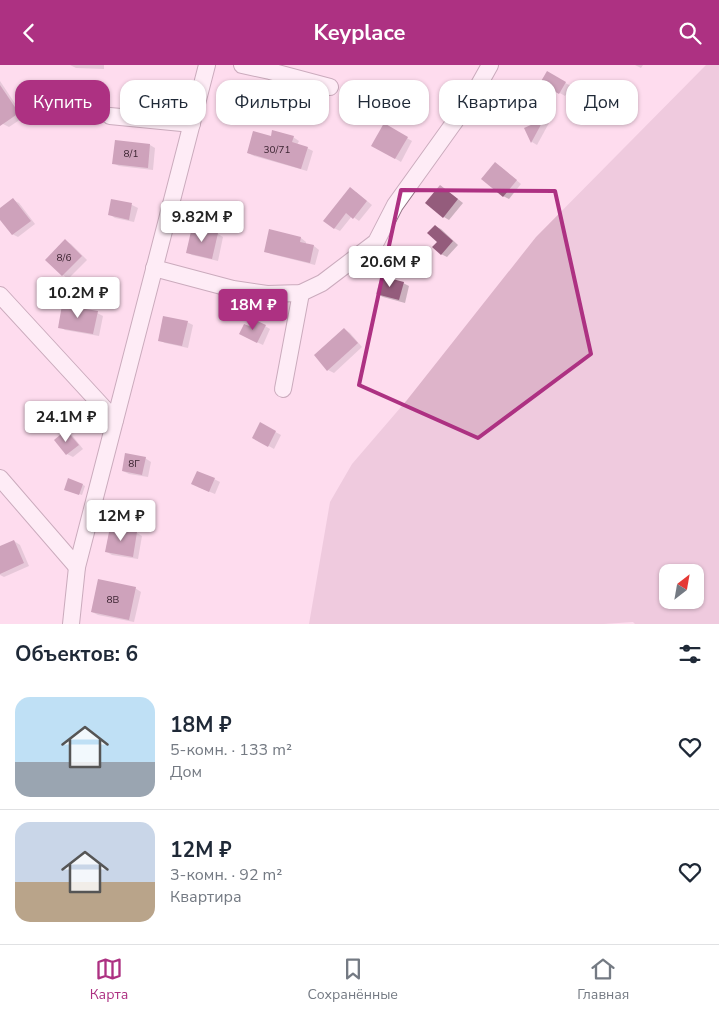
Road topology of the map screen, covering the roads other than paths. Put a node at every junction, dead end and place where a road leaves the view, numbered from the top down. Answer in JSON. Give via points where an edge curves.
{"nodes":[{"id":1,"x":207,"y":65,"type":"edge"},
{"id":2,"x":242,"y":65,"type":"edge"},
{"id":3,"x":490,"y":65,"type":"edge"},
{"id":4,"x":203,"y":80,"type":"edge"},
{"id":5,"x":330,"y":87,"type":"dead end"},
{"id":6,"x":110,"y":115,"type":"dead end"},
{"id":7,"x":120,"y":116,"type":"edge"},
{"id":8,"x":192,"y":125,"type":"edge"},
{"id":9,"x":154,"y":268,"type":"junction"},
{"id":10,"x":301,"y":293,"type":"junction"},
{"id":11,"x":0,"y":295,"type":"edge"},
{"id":12,"x":283,"y":389,"type":"dead end"},
{"id":13,"x":115,"y":420,"type":"junction"},
{"id":14,"x":0,"y":478,"type":"edge"},
{"id":15,"x":77,"y":567,"type":"junction"},
{"id":16,"x":71,"y":624,"type":"edge"}],
"edges":[{"from":1,"to":4,"type":"street"},
{"from":2,"to":5,"type":"street"},
{"from":3,"to":10,"type":"street","via":[[471,99],[395,205],[376,242],[322,283]]},
{"from":6,"to":7,"type":"street"},
{"from":8,"to":9,"type":"street"},
{"from":9,"to":10,"type":"street","via":[[233,289],[267,294]]},
{"from":9,"to":13,"type":"street"},
{"from":10,"to":12,"type":"street"},
{"from":11,"to":13,"type":"street"},
{"from":13,"to":15,"type":"street"},
{"from":14,"to":15,"type":"street"},
{"from":15,"to":16,"type":"street"}]}
